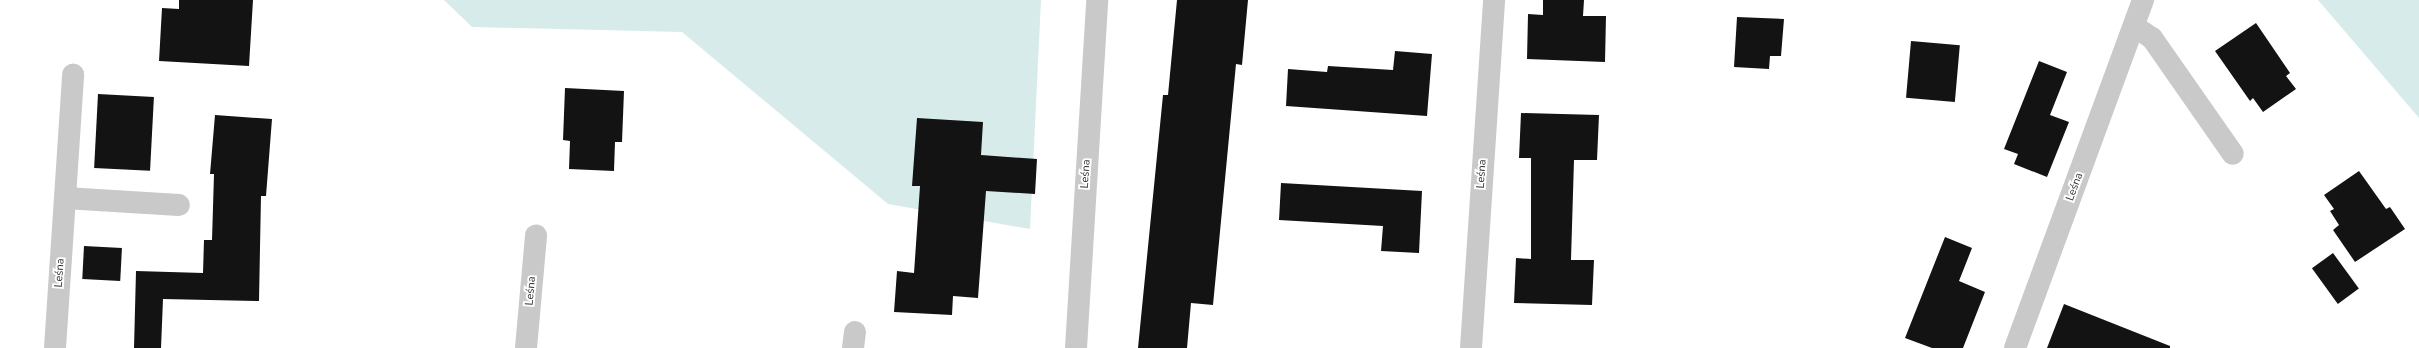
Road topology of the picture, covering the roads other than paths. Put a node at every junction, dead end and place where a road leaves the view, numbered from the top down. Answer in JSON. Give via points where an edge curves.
{"nodes":[{"id":1,"x":1097,"y":0,"type":"edge"},
{"id":2,"x":1494,"y":0,"type":"edge"},
{"id":3,"x":2143,"y":0,"type":"edge"},
{"id":4,"x":2134,"y":26,"type":"junction"},
{"id":5,"x":73,"y":75,"type":"dead end"},
{"id":6,"x":2233,"y":154,"type":"dead end"},
{"id":7,"x":65,"y":198,"type":"junction"},
{"id":8,"x":178,"y":206,"type":"dead end"},
{"id":9,"x":536,"y":235,"type":"dead end"},
{"id":10,"x":55,"y":348,"type":"edge"},
{"id":11,"x":526,"y":348,"type":"edge"},
{"id":12,"x":1076,"y":348,"type":"edge"},
{"id":13,"x":1471,"y":348,"type":"edge"},
{"id":14,"x":2015,"y":348,"type":"edge"}],
"edges":[{"from":1,"to":12,"type":"street","name":"Leśna"},
{"from":2,"to":13,"type":"street","name":"Leśna"},
{"from":3,"to":4,"type":"street","name":"Leśna"},
{"from":4,"to":6,"type":"street","via":[[2152,38]]},
{"from":4,"to":14,"type":"street","name":"Leśna"},
{"from":5,"to":7,"type":"street","name":"Leśna"},
{"from":7,"to":8,"type":"street"},
{"from":7,"to":10,"type":"street","name":"Leśna"},
{"from":9,"to":11,"type":"street","name":"Leśna"}]}
